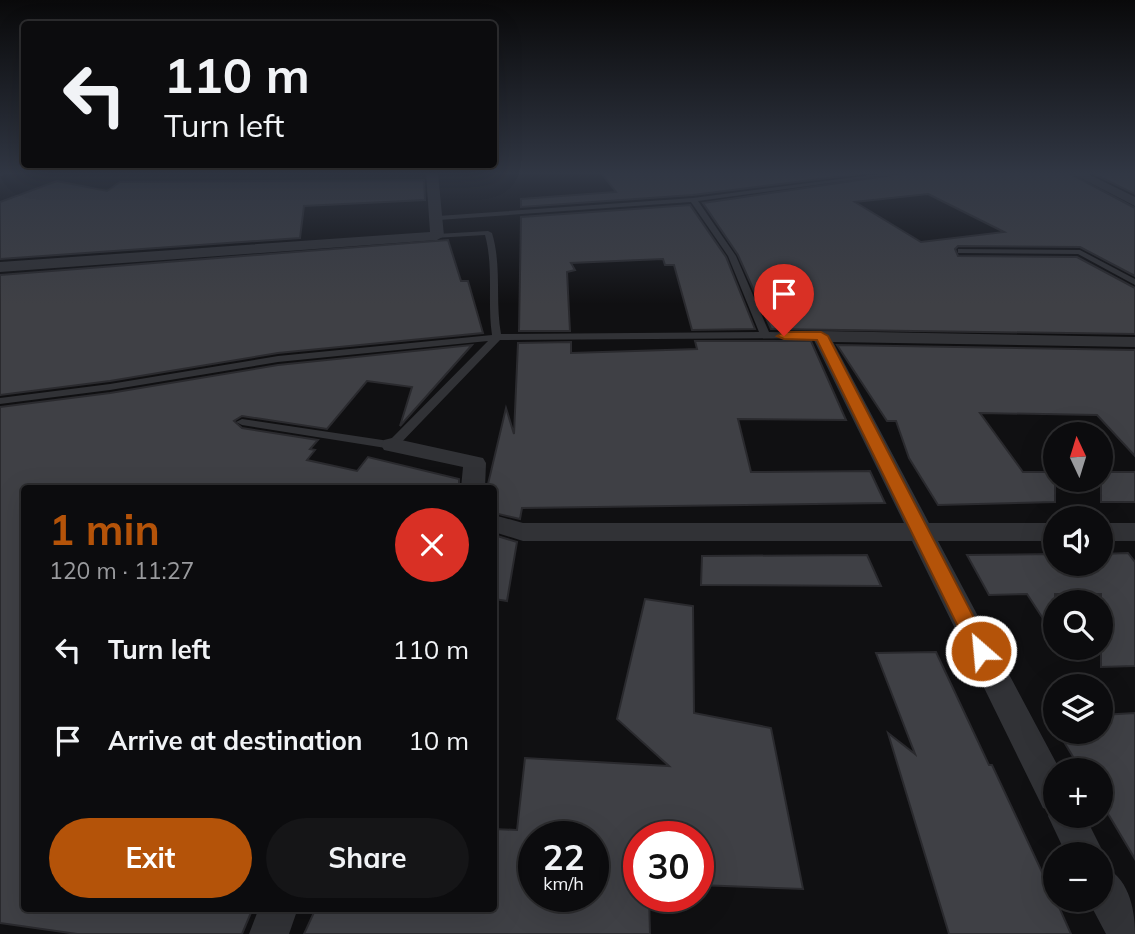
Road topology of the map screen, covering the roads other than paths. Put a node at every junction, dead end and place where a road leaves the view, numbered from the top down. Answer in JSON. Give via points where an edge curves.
{"nodes":[{"id":1,"x":458,"y":217,"type":"edge"},
{"id":2,"x":705,"y":217,"type":"edge"},
{"id":3,"x":438,"y":218,"type":"joint"},
{"id":4,"x":437,"y":236,"type":"junction"},
{"id":5,"x":961,"y":251,"type":"dead end"},
{"id":6,"x":0,"y":267,"type":"edge"},
{"id":7,"x":1135,"y":282,"type":"edge"},
{"id":8,"x":765,"y":335,"type":"junction"},
{"id":9,"x":821,"y":336,"type":"junction"},
{"id":10,"x":497,"y":337,"type":"junction"},
{"id":11,"x":1135,"y":342,"type":"edge"},
{"id":12,"x":0,"y":401,"type":"edge"},
{"id":13,"x":242,"y":422,"type":"dead end"},
{"id":14,"x":392,"y":445,"type":"junction"},
{"id":15,"x":473,"y":485,"type":"edge"},
{"id":16,"x":497,"y":525,"type":"edge"},
{"id":17,"x":919,"y":531,"type":"junction"},
{"id":18,"x":1043,"y":532,"type":"edge"},
{"id":19,"x":1113,"y":532,"type":"edge"},
{"id":20,"x":1135,"y":532,"type":"edge"},
{"id":21,"x":1043,"y":773,"type":"edge"},
{"id":22,"x":1113,"y":907,"type":"edge"},
{"id":23,"x":277,"y":912,"type":"edge"},
{"id":24,"x":269,"y":934,"type":"edge"},
{"id":25,"x":1127,"y":934,"type":"edge"}],
"edges":[{"from":1,"to":3,"type":"lane"},
{"from":2,"to":8,"type":"lane","via":[[732,256]]},
{"from":3,"to":4,"type":"street"},
{"from":4,"to":6,"type":"street"},
{"from":4,"to":10,"type":"lane","via":[[488,233],[496,253],[492,313]]},
{"from":5,"to":7,"type":"lane","via":[[1080,252]]},
{"from":8,"to":9,"type":"lane"},
{"from":8,"to":10,"type":"lane"},
{"from":9,"to":11,"type":"street"},
{"from":9,"to":17,"type":"street"},
{"from":10,"to":12,"type":"lane","via":[[278,359]]},
{"from":10,"to":14,"type":"lane"},
{"from":13,"to":14,"type":"lane"},
{"from":14,"to":15,"type":"street","via":[[475,463]]},
{"from":16,"to":17,"type":"street","via":[[523,532]]},
{"from":17,"to":18,"type":"street"},
{"from":17,"to":21,"type":"street"},
{"from":19,"to":20,"type":"street"},
{"from":22,"to":25,"type":"street"},
{"from":23,"to":24,"type":"street"}]}
